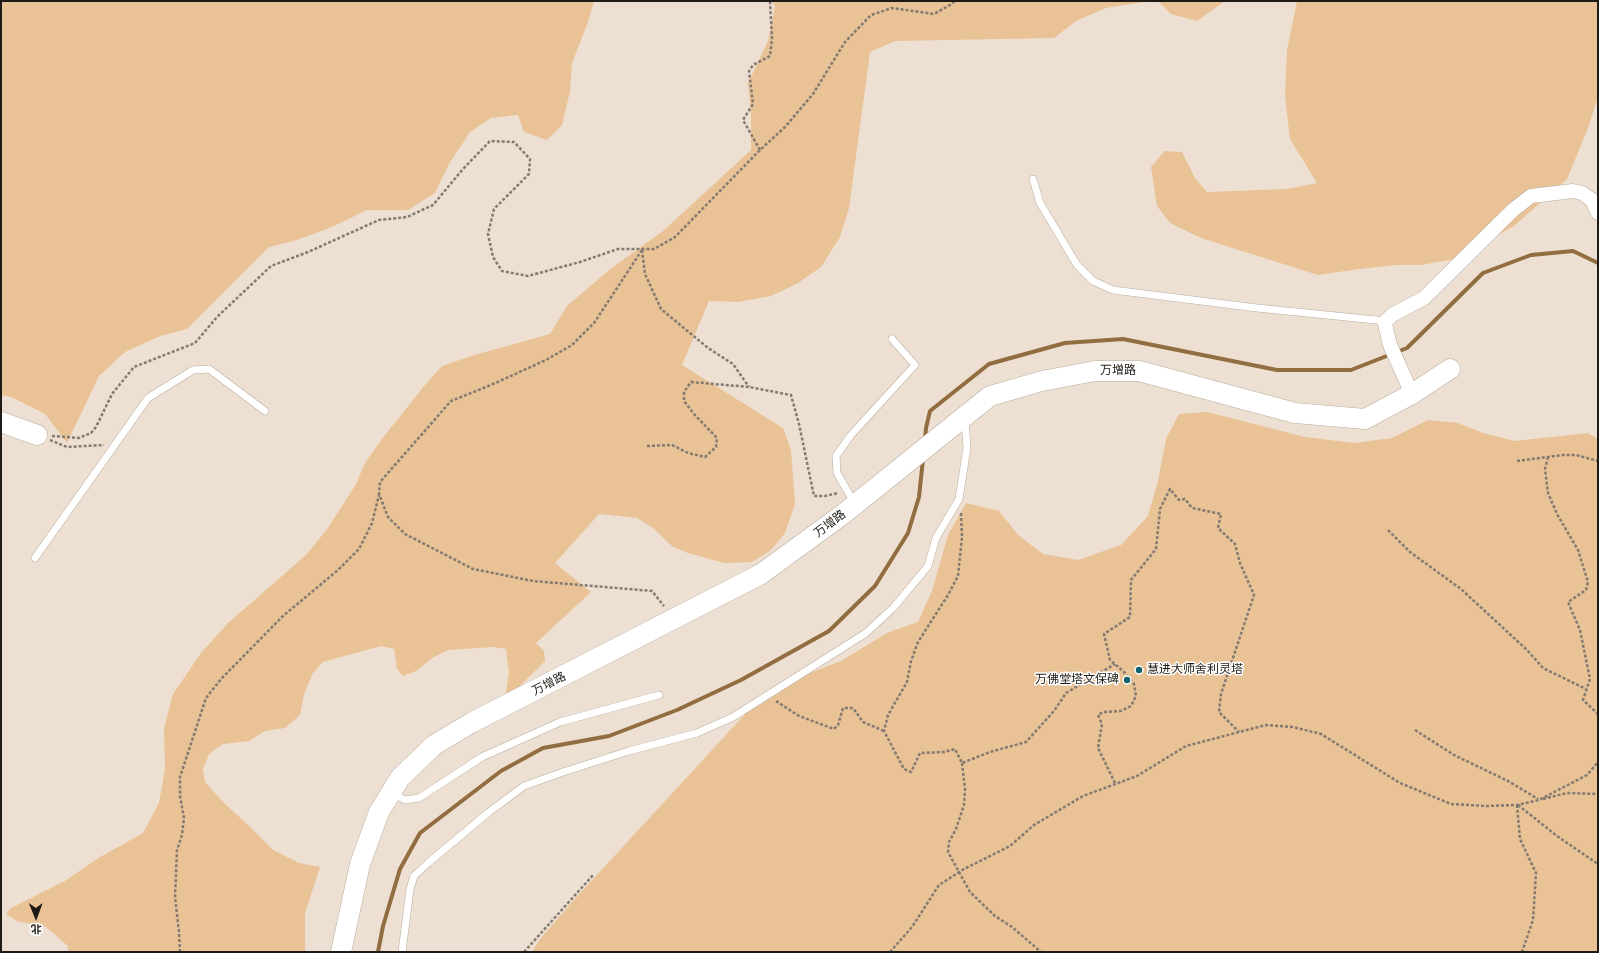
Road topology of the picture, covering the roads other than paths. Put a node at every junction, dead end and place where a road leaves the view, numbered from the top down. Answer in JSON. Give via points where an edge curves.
{"nodes":[{"id":1,"x":1033,"y":179,"type":"dead end"},
{"id":2,"x":1598,"y":213,"type":"edge"},
{"id":3,"x":1386,"y":320,"type":"junction"},
{"id":4,"x":892,"y":339,"type":"dead end"},
{"id":5,"x":1450,"y":369,"type":"dead end"},
{"id":6,"x":1412,"y":394,"type":"junction"},
{"id":7,"x":265,"y":411,"type":"dead end"},
{"id":8,"x":964,"y":416,"type":"junction"},
{"id":9,"x":1,"y":422,"type":"edge"},
{"id":10,"x":37,"y":435,"type":"road end"},
{"id":11,"x":851,"y":497,"type":"junction"},
{"id":12,"x":35,"y":558,"type":"dead end"},
{"id":13,"x":659,"y":695,"type":"dead end"},
{"id":14,"x":391,"y":792,"type":"junction"},
{"id":15,"x":341,"y":952,"type":"edge"},
{"id":16,"x":402,"y":952,"type":"edge"}],
"edges":[{"from":1,"to":3,"type":"lane","via":[[1040,203],[1078,265],[1093,280],[1112,290],[1257,308]]},
{"from":2,"to":3,"type":"street","via":[[1592,200],[1582,193],[1573,191],[1531,196],[1513,210],[1424,298]]},
{"from":3,"to":6,"type":"street","via":[[1390,345]]},
{"from":4,"to":11,"type":"lane","via":[[915,365],[851,434],[836,456],[837,473]]},
{"from":5,"to":6,"type":"street","name":"万增路"},
{"from":6,"to":8,"type":"street","name":"万增路","via":[[1365,419],[1296,413],[1139,371],[1095,371],[1042,381],[990,396]]},
{"from":7,"to":12,"type":"lane","via":[[209,369],[193,370],[148,398]]},
{"from":8,"to":11,"type":"street","name":"万增路","via":[[910,459]]},
{"from":8,"to":16,"type":"lane","via":[[967,448],[959,499],[936,538],[928,566],[894,607],[866,633],[734,717],[697,733],[524,786],[414,876],[410,888]]},
{"from":9,"to":10,"type":"street"},
{"from":11,"to":14,"type":"street","name":"万增路","via":[[761,574],[471,723],[434,745],[400,778]]},
{"from":13,"to":14,"type":"lane","via":[[560,722],[482,757],[419,798],[405,800]]},
{"from":14,"to":15,"type":"street","name":"万增路","via":[[379,812],[360,864]]}]}
